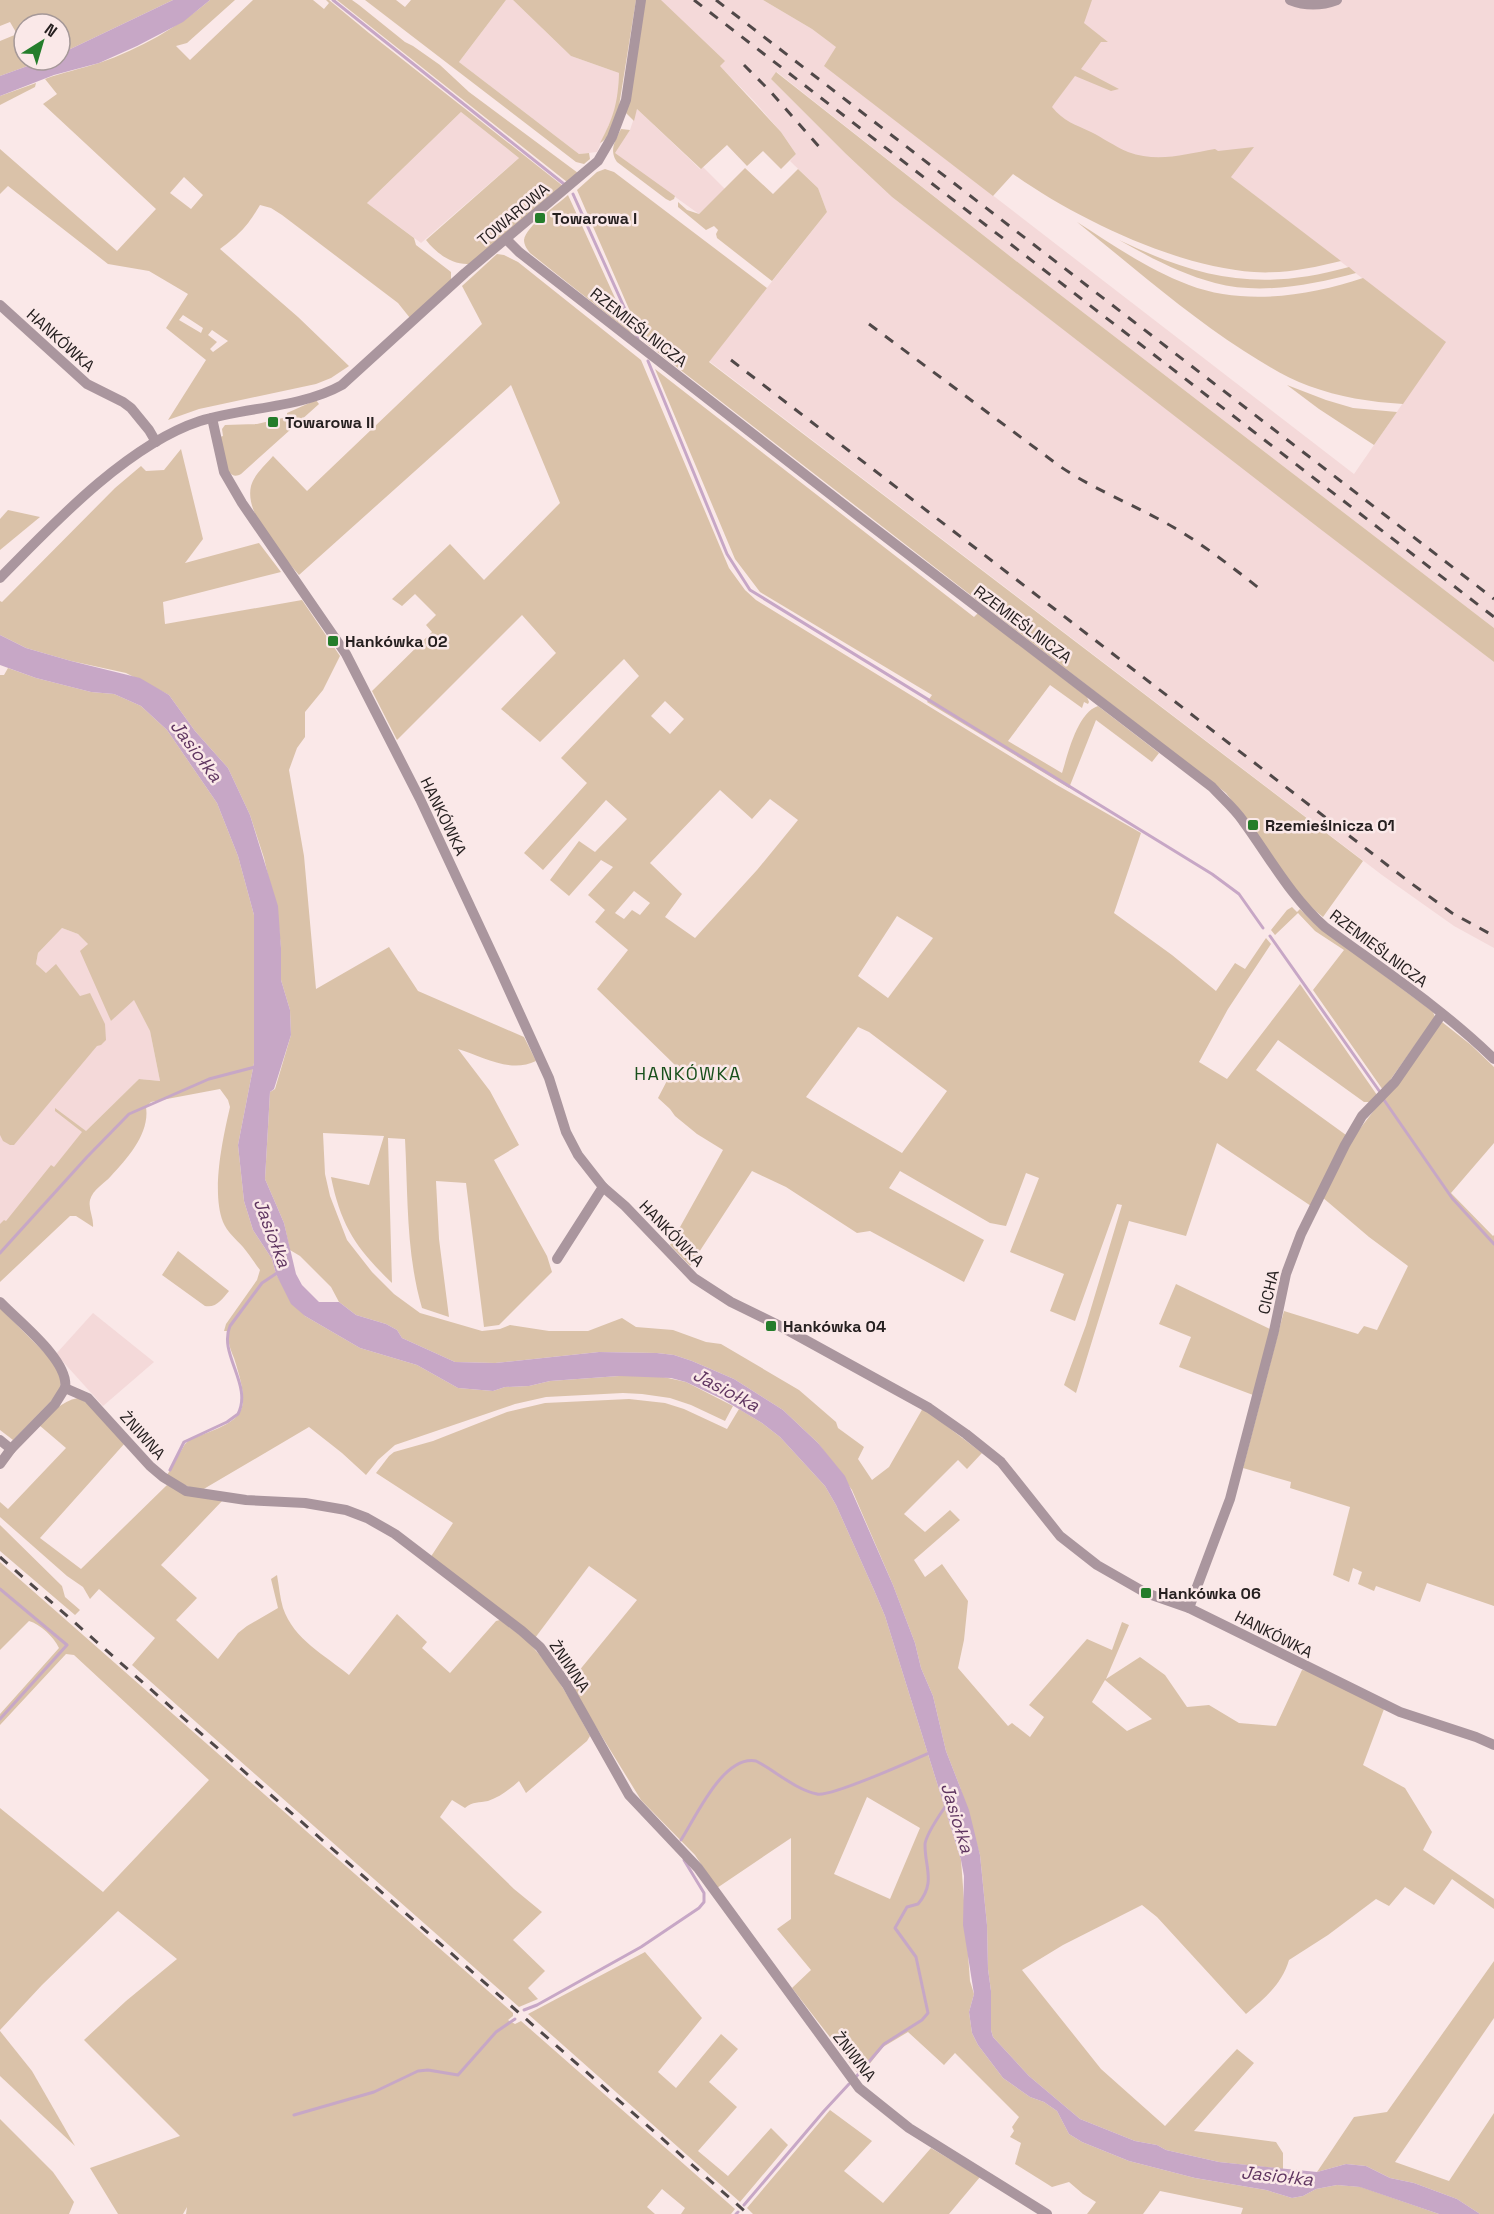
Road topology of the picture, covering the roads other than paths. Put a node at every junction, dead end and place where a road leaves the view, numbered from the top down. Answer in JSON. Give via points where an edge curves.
{"nodes":[{"id":1,"x":641,"y":0,"type":"edge"},
{"id":2,"x":1290,"y":0,"type":"edge"},
{"id":3,"x":1336,"y":0,"type":"edge"},
{"id":4,"x":506,"y":239,"type":"junction"},
{"id":5,"x":0,"y":305,"type":"edge"},
{"id":6,"x":212,"y":418,"type":"junction"},
{"id":7,"x":156,"y":442,"type":"junction"},
{"id":8,"x":0,"y":578,"type":"edge"},
{"id":9,"x":1442,"y":1014,"type":"junction"},
{"id":10,"x":1494,"y":1059,"type":"edge"},
{"id":11,"x":603,"y":1187,"type":"junction"},
{"id":12,"x":557,"y":1258,"type":"dead end"},
{"id":13,"x":0,"y":1302,"type":"edge"},
{"id":14,"x":65,"y":1388,"type":"junction"},
{"id":15,"x":0,"y":1440,"type":"edge"},
{"id":16,"x":11,"y":1449,"type":"junction"},
{"id":17,"x":0,"y":1464,"type":"edge"},
{"id":18,"x":1189,"y":1608,"type":"junction"},
{"id":19,"x":1494,"y":1745,"type":"edge"},
{"id":20,"x":1047,"y":2214,"type":"edge"}],
"edges":[{"from":1,"to":4,"type":"street","name":"TOWAROWA","via":[[626,100],[610,143],[590,169]]},
{"from":2,"to":3,"type":"street","via":[[1318,5]]},
{"from":4,"to":6,"type":"street","name":"TOWAROWA","via":[[350,379],[316,395]]},
{"from":4,"to":9,"type":"street","name":"RZEMIEŚLNICZA","via":[[847,508],[1212,787],[1242,819],[1308,912]]},
{"from":5,"to":7,"type":"street","name":"HANKÓWKA","via":[[87,384],[131,408]]},
{"from":6,"to":7,"type":"street","name":"TOWAROWA"},
{"from":6,"to":11,"type":"street","name":"HANKÓWKA","via":[[224,472],[346,654],[420,799],[498,966],[549,1078],[566,1132]]},
{"from":7,"to":8,"type":"street","name":"TOWAROWA","via":[[110,474]]},
{"from":9,"to":10,"type":"street","name":"RZEMIEŚLNICZA"},
{"from":9,"to":18,"type":"street","name":"CICHA","via":[[1395,1082],[1362,1116],[1301,1234],[1286,1274],[1230,1499]]},
{"from":11,"to":12,"type":"street"},
{"from":11,"to":18,"type":"street","name":"HANKÓWKA","via":[[694,1278],[731,1302],[929,1408],[1001,1462],[1060,1536],[1080,1553],[1146,1593]]},
{"from":13,"to":14,"type":"street","via":[[57,1360],[65,1376]]},
{"from":14,"to":16,"type":"street","via":[[56,1404]]},
{"from":14,"to":20,"type":"street","name":"ŻNIWNA","via":[[88,1398],[150,1466],[186,1491],[316,1505],[367,1518],[395,1534],[540,1647],[567,1685],[629,1795],[698,1868],[855,2083],[909,2128]]},
{"from":15,"to":16,"type":"street"},
{"from":16,"to":17,"type":"street"},
{"from":18,"to":19,"type":"street","name":"HANKÓWKA","via":[[1400,1712]]}]}
